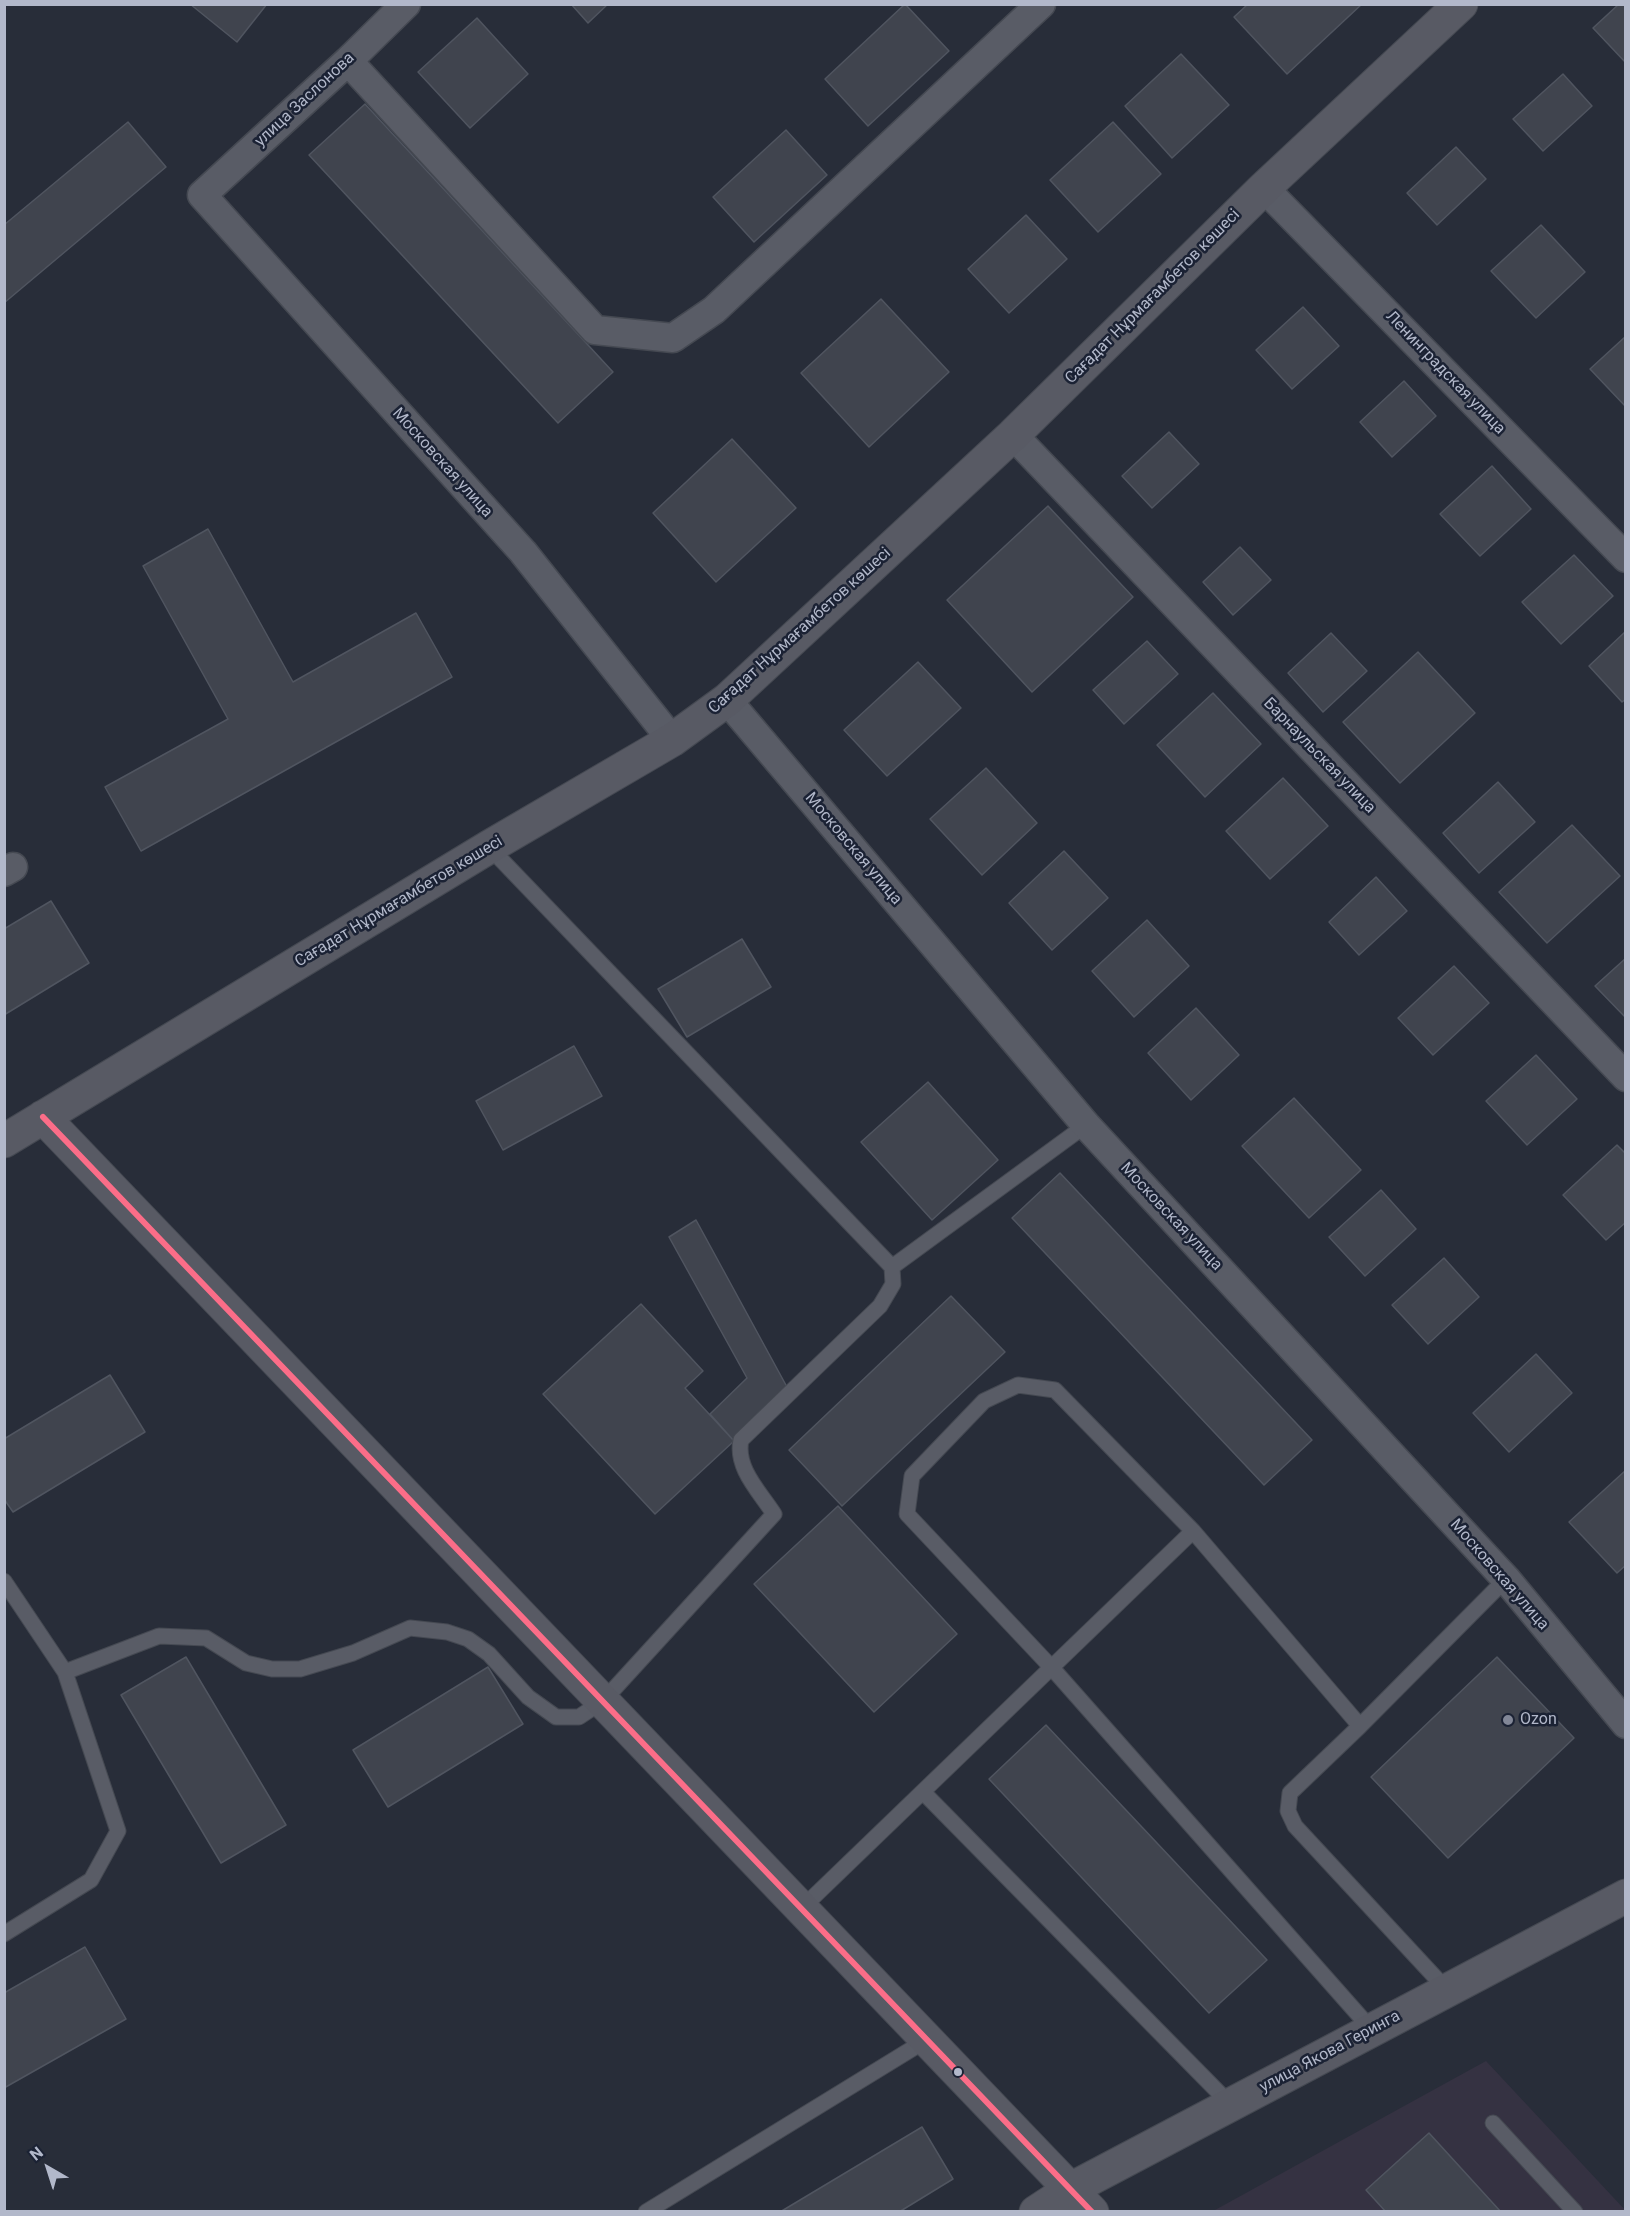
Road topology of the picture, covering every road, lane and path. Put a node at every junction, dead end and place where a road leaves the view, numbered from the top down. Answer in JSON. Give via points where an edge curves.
{"nodes":[{"id":1,"x":406,"y":4,"type":"edge"},
{"id":2,"x":1041,"y":4,"type":"edge"},
{"id":3,"x":1461,"y":4,"type":"edge"},
{"id":4,"x":348,"y":61,"type":"junction"},
{"id":5,"x":1264,"y":188,"type":"junction"},
{"id":6,"x":202,"y":195,"type":"joint"},
{"id":7,"x":1013,"y":435,"type":"junction"},
{"id":8,"x":1626,"y":558,"type":"edge"},
{"id":9,"x":728,"y":700,"type":"junction"},
{"id":10,"x":672,"y":740,"type":"junction"},
{"id":11,"x":489,"y":847,"type":"junction"},
{"id":12,"x":1626,"y":1077,"type":"edge"},
{"id":13,"x":43,"y":1117,"type":"junction"},
{"id":14,"x":1086,"y":1125,"type":"junction"},
{"id":15,"x":4,"y":1141,"type":"edge"},
{"id":16,"x":892,"y":1267,"type":"junction"},
{"id":17,"x":1193,"y":1531,"type":"junction"},
{"id":18,"x":1506,"y":1579,"type":"junction"},
{"id":19,"x":4,"y":1581,"type":"edge"},
{"id":20,"x":1052,"y":1668,"type":"junction"},
{"id":21,"x":65,"y":1672,"type":"junction"},
{"id":22,"x":603,"y":1701,"type":"junction"},
{"id":23,"x":1626,"y":1724,"type":"edge"},
{"id":24,"x":1360,"y":1726,"type":"junction"},
{"id":25,"x":923,"y":1792,"type":"junction"},
{"id":26,"x":1626,"y":1896,"type":"edge"},
{"id":27,"x":802,"y":1908,"type":"junction"},
{"id":28,"x":4,"y":1934,"type":"edge"},
{"id":29,"x":1447,"y":1990,"type":"junction"},
{"id":30,"x":1372,"y":2030,"type":"junction"},
{"id":31,"x":928,"y":2039,"type":"junction"},
{"id":32,"x":1231,"y":2105,"type":"junction"},
{"id":33,"x":1493,"y":2122,"type":"dead end"},
{"id":34,"x":1081,"y":2200,"type":"edge"},
{"id":35,"x":646,"y":2211,"type":"edge"},
{"id":36,"x":1036,"y":2211,"type":"edge"},
{"id":37,"x":1575,"y":2211,"type":"edge"}],
"edges":[{"from":1,"to":4,"type":"street","name":"улица Заслонова"},
{"from":2,"to":4,"type":"street","via":[[714,310],[673,338],[595,330]]},
{"from":3,"to":5,"type":"main road","name":"Сағадат Нұрмағамбетов көшесі"},
{"from":4,"to":6,"type":"street","name":"улица Заслонова"},
{"from":5,"to":7,"type":"main road","name":"Сағадат Нұрмағамбетов көшесі"},
{"from":5,"to":8,"type":"street","name":"Ленинградская улица"},
{"from":6,"to":10,"type":"street","name":"Московская улица","via":[[523,552]]},
{"from":7,"to":9,"type":"main road","name":"Сағадат Нұрмағамбетов көшесі"},
{"from":7,"to":12,"type":"street","name":"Барнаульская улица"},
{"from":9,"to":10,"type":"main road","name":"Сағадат Нұрмағамбетов көшесі"},
{"from":9,"to":14,"type":"street","name":"Московская улица"},
{"from":10,"to":11,"type":"main road","name":"Сағадат Нұрмағамбетов көшесі"},
{"from":11,"to":13,"type":"main road","name":"Сағадат Нұрмағамбетов көшесі"},
{"from":11,"to":16,"type":"lane"},
{"from":13,"to":15,"type":"main road","name":"Сағадат Нұрмағамбетов көшесі"},
{"from":13,"to":22,"type":"main road"},
{"from":14,"to":16,"type":"lane"},
{"from":14,"to":18,"type":"street","name":"Московская улица"},
{"from":16,"to":22,"type":"lane","via":[[893,1284],[880,1306],[741,1440],[742,1466],[774,1514]]},
{"from":17,"to":20,"type":"lane"},
{"from":17,"to":20,"type":"lane","via":[[1055,1390],[1018,1385],[984,1401],[912,1476],[907,1514]]},
{"from":17,"to":24,"type":"lane"},
{"from":18,"to":23,"type":"street","name":"Московская улица"},
{"from":18,"to":24,"type":"lane"},
{"from":19,"to":21,"type":"lane"},
{"from":20,"to":25,"type":"lane"},
{"from":20,"to":30,"type":"lane"},
{"from":21,"to":22,"type":"lane","via":[[159,1636],[206,1638],[246,1663],[272,1670],[300,1669],[353,1653],[410,1628],[468,1639],[489,1654],[528,1697],[556,1717],[579,1718]]},
{"from":21,"to":28,"type":"lane","via":[[118,1831],[91,1880]]},
{"from":22,"to":27,"type":"main road"},
{"from":24,"to":29,"type":"lane","via":[[1290,1793],[1288,1811],[1295,1826]]},
{"from":25,"to":27,"type":"lane"},
{"from":25,"to":32,"type":"lane"},
{"from":26,"to":29,"type":"main road","name":"улица Якова Геринга"},
{"from":27,"to":31,"type":"main road"},
{"from":29,"to":30,"type":"main road","name":"улица Якова Геринга"},
{"from":30,"to":32,"type":"main road","name":"улица Якова Геринга"},
{"from":31,"to":34,"type":"main road"},
{"from":31,"to":35,"type":"lane"},
{"from":32,"to":34,"type":"main road","name":"улица Якова Геринга"},
{"from":33,"to":37,"type":"lane"},
{"from":34,"to":36,"type":"main road","name":"улица Якова Геринга"}]}
